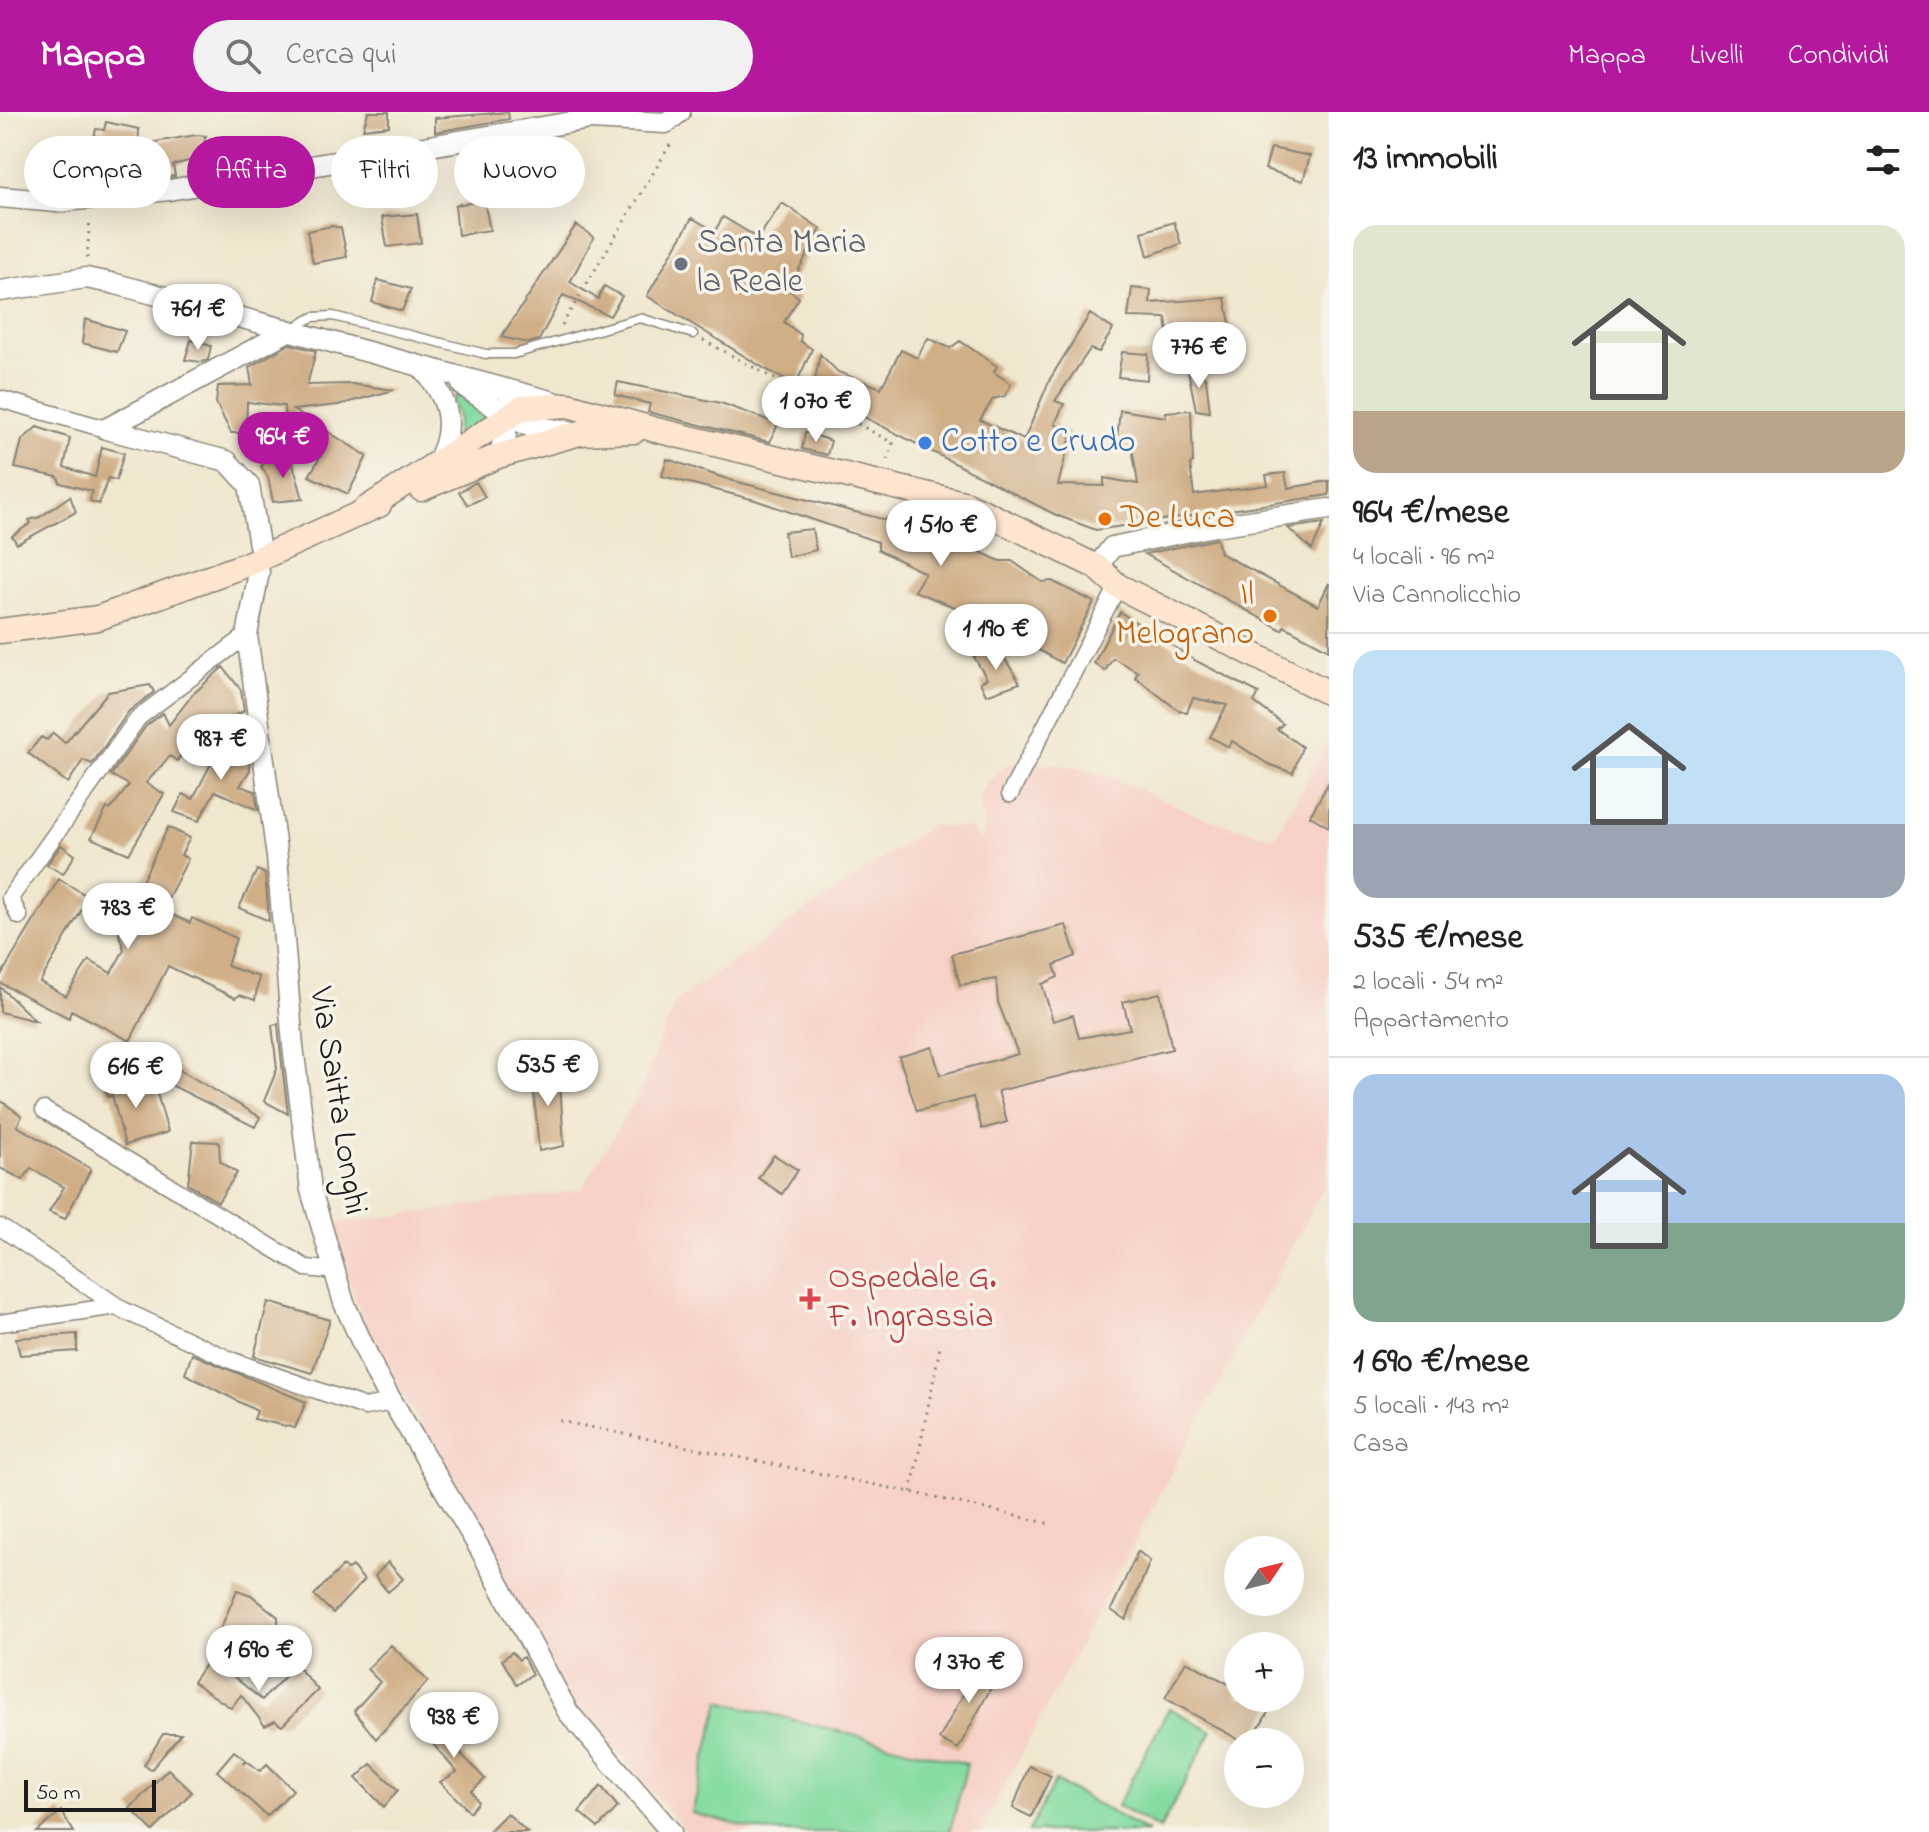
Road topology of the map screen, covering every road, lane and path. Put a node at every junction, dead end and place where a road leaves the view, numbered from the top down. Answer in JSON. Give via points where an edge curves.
{"nodes":[{"id":1,"x":680,"y":112,"type":"edge"},
{"id":2,"x":674,"y":139,"type":"dead end"},
{"id":3,"x":171,"y":190,"type":"edge"},
{"id":4,"x":0,"y":197,"type":"edge"},
{"id":5,"x":24,"y":199,"type":"edge"},
{"id":6,"x":91,"y":208,"type":"edge"},
{"id":7,"x":86,"y":278,"type":"junction"},
{"id":8,"x":0,"y":291,"type":"edge"},
{"id":9,"x":288,"y":331,"type":"junction"},
{"id":10,"x":693,"y":334,"type":"joint"},
{"id":11,"x":555,"y":344,"type":"junction"},
{"id":12,"x":420,"y":366,"type":"junction"},
{"id":13,"x":445,"y":374,"type":"junction"},
{"id":14,"x":494,"y":387,"type":"junction"},
{"id":15,"x":0,"y":399,"type":"edge"},
{"id":16,"x":568,"y":405,"type":"junction"},
{"id":17,"x":509,"y":417,"type":"junction"},
{"id":18,"x":106,"y":429,"type":"junction"},
{"id":19,"x":656,"y":430,"type":"junction"},
{"id":20,"x":580,"y":433,"type":"junction"},
{"id":21,"x":893,"y":443,"type":"dead end"},
{"id":22,"x":498,"y":456,"type":"junction"},
{"id":23,"x":434,"y":467,"type":"junction"},
{"id":24,"x":1329,"y":509,"type":"edge"},
{"id":25,"x":364,"y":510,"type":"junction"},
{"id":26,"x":259,"y":545,"type":"dead end"},
{"id":27,"x":1097,"y":567,"type":"junction"},
{"id":28,"x":259,"y":572,"type":"dead end"},
{"id":29,"x":1118,"y":586,"type":"junction"},
{"id":30,"x":0,"y":631,"type":"edge"},
{"id":31,"x":247,"y":635,"type":"junction"},
{"id":32,"x":1329,"y":693,"type":"edge"},
{"id":33,"x":1010,"y":794,"type":"dead end"},
{"id":34,"x":19,"y":916,"type":"dead end"},
{"id":35,"x":44,"y":1110,"type":"dead end"},
{"id":36,"x":0,"y":1227,"type":"edge"},
{"id":37,"x":336,"y":1271,"type":"junction"},
{"id":38,"x":117,"y":1306,"type":"junction"},
{"id":39,"x":0,"y":1323,"type":"edge"},
{"id":40,"x":940,"y":1347,"type":"dead end"},
{"id":41,"x":393,"y":1402,"type":"junction"},
{"id":42,"x":560,"y":1421,"type":"dead end"},
{"id":43,"x":911,"y":1492,"type":"junction"},
{"id":44,"x":1051,"y":1524,"type":"dead end"},
{"id":45,"x":671,"y":1832,"type":"edge"}],
"edges":[{"from":1,"to":3,"type":"street","via":[[666,123],[590,119]]},
{"from":2,"to":11,"type":"path","via":[[566,317]]},
{"from":4,"to":5,"type":"street"},
{"from":6,"to":7,"type":"path"},
{"from":7,"to":8,"type":"street"},
{"from":7,"to":9,"type":"street"},
{"from":9,"to":11,"type":"lane","via":[[313,317],[333,316],[486,354],[514,354]]},
{"from":9,"to":12,"type":"street"},
{"from":9,"to":18,"type":"street"},
{"from":10,"to":11,"type":"lane","via":[[640,318]]},
{"from":10,"to":21,"type":"path"},
{"from":12,"to":13,"type":"street"},
{"from":12,"to":23,"type":"street","via":[[443,395],[448,412],[450,432]]},
{"from":13,"to":14,"type":"street"},
{"from":13,"to":17,"type":"street"},
{"from":14,"to":16,"type":"street"},
{"from":14,"to":17,"type":"street"},
{"from":15,"to":18,"type":"street"},
{"from":16,"to":17,"type":"main road","via":[[537,404]]},
{"from":16,"to":19,"type":"main road"},
{"from":17,"to":20,"type":"street","via":[[530,426]]},
{"from":17,"to":22,"type":"street"},
{"from":17,"to":23,"type":"main road"},
{"from":18,"to":26,"type":"street","via":[[227,461],[249,485]]},
{"from":19,"to":20,"type":"main road"},
{"from":19,"to":27,"type":"main road","via":[[967,504]]},
{"from":20,"to":22,"type":"main road"},
{"from":22,"to":25,"type":"main road"},
{"from":23,"to":25,"type":"main road"},
{"from":24,"to":27,"type":"street","via":[[1112,547]]},
{"from":25,"to":30,"type":"main road","via":[[245,565],[98,618]]},
{"from":27,"to":29,"type":"main road"},
{"from":28,"to":31,"type":"street","name":"Via Saitta Longhi"},
{"from":29,"to":32,"type":"main road"},
{"from":29,"to":33,"type":"street"},
{"from":31,"to":34,"type":"street","via":[[138,718],[10,898]]},
{"from":31,"to":37,"type":"street","name":"Via Saitta Longhi","via":[[277,857],[311,1190]]},
{"from":35,"to":37,"type":"street","via":[[306,1268]]},
{"from":36,"to":38,"type":"street"},
{"from":37,"to":41,"type":"street","name":"Via Saitta Longhi","via":[[344,1303]]},
{"from":38,"to":39,"type":"street"},
{"from":38,"to":41,"type":"street","via":[[233,1361],[314,1391],[365,1407]]},
{"from":40,"to":43,"type":"path"},
{"from":41,"to":45,"type":"street","name":"Via Saitta Longhi","via":[[568,1712]]},
{"from":42,"to":43,"type":"path"},
{"from":43,"to":44,"type":"path"}]}
